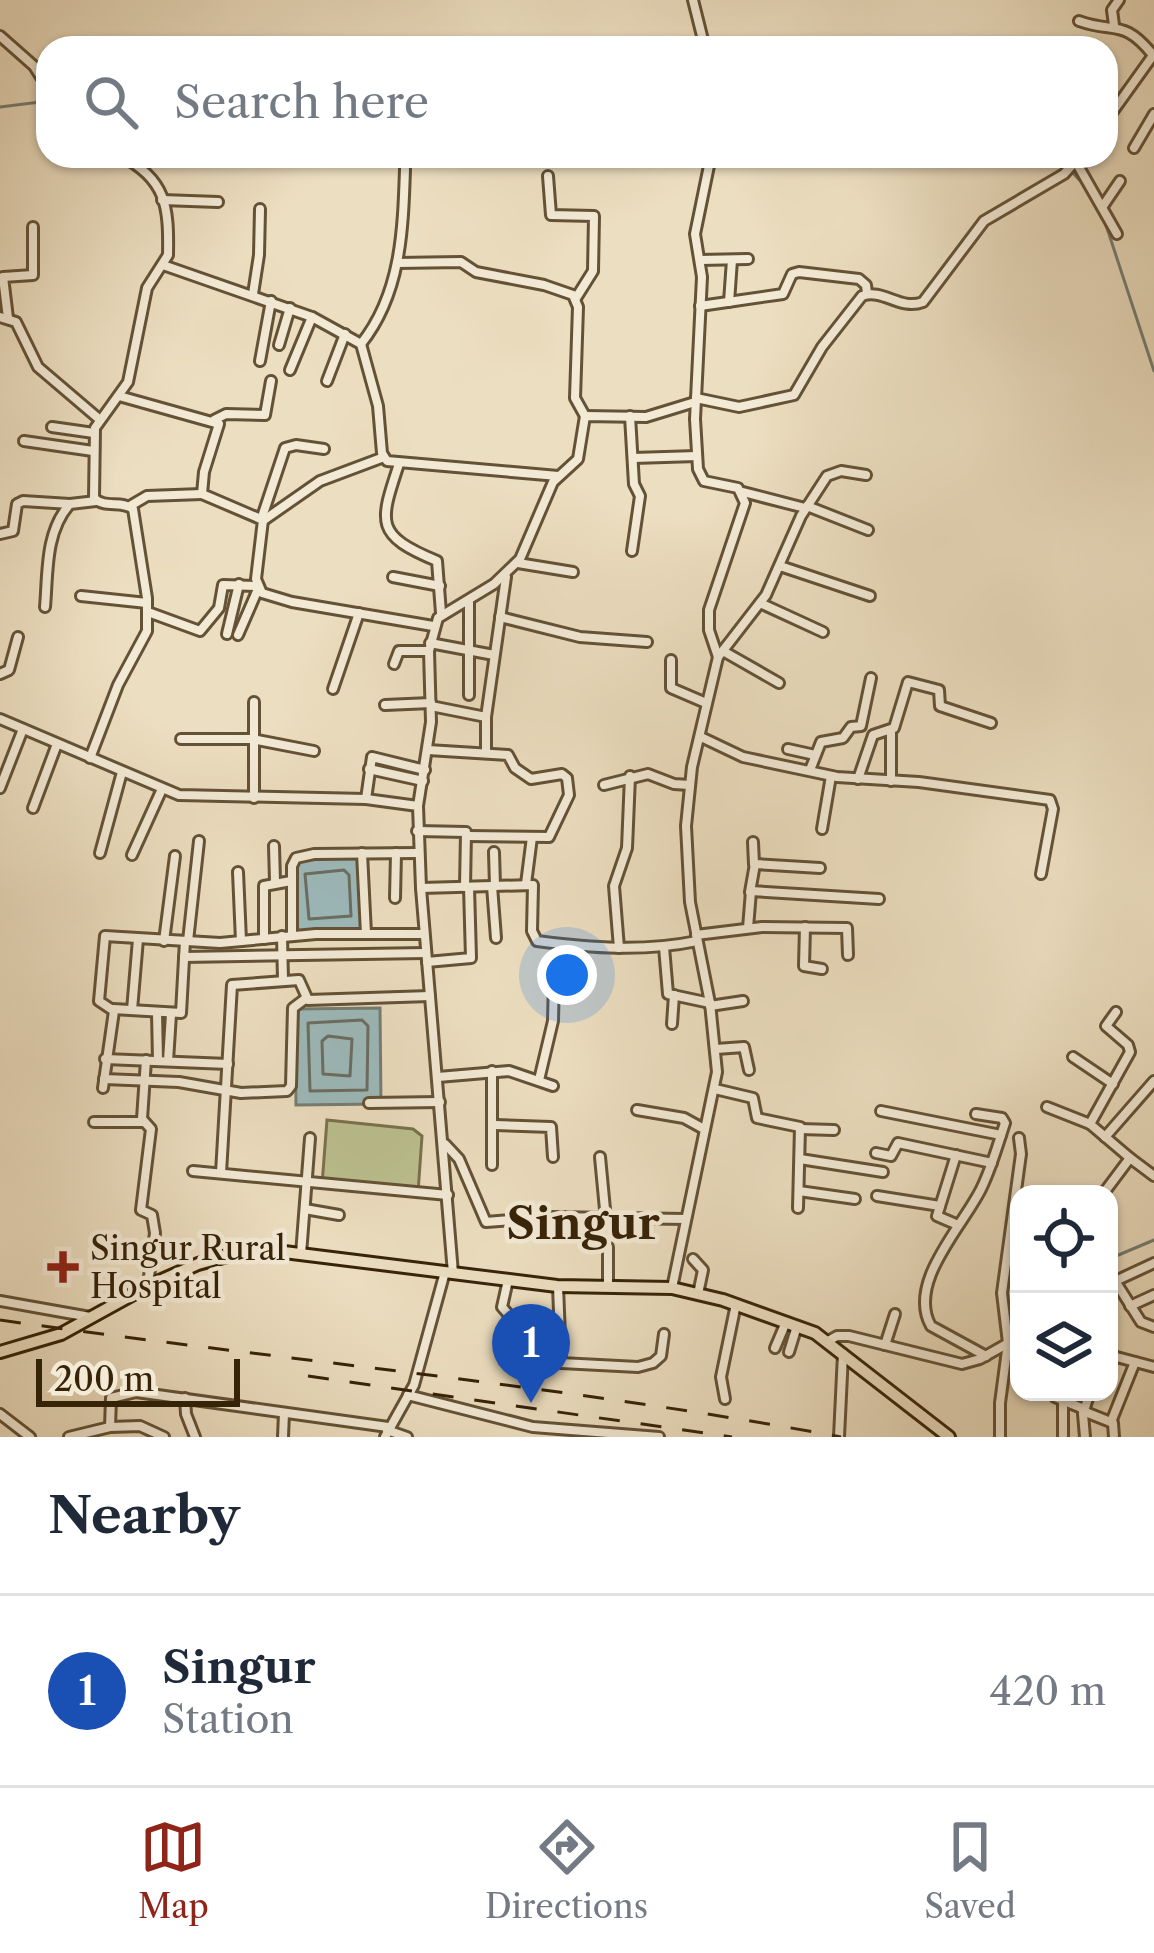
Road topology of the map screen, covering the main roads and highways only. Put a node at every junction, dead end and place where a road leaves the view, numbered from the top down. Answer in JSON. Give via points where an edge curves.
{"nodes":[{"id":1,"x":0,"y":1352,"type":"edge"},
{"id":2,"x":949,"y":1437,"type":"edge"}],
"edges":[{"from":1,"to":2,"type":"main road","via":[[52,1338],[148,1286],[227,1256],[302,1254],[559,1286],[672,1288],[736,1304],[828,1341]]}]}
